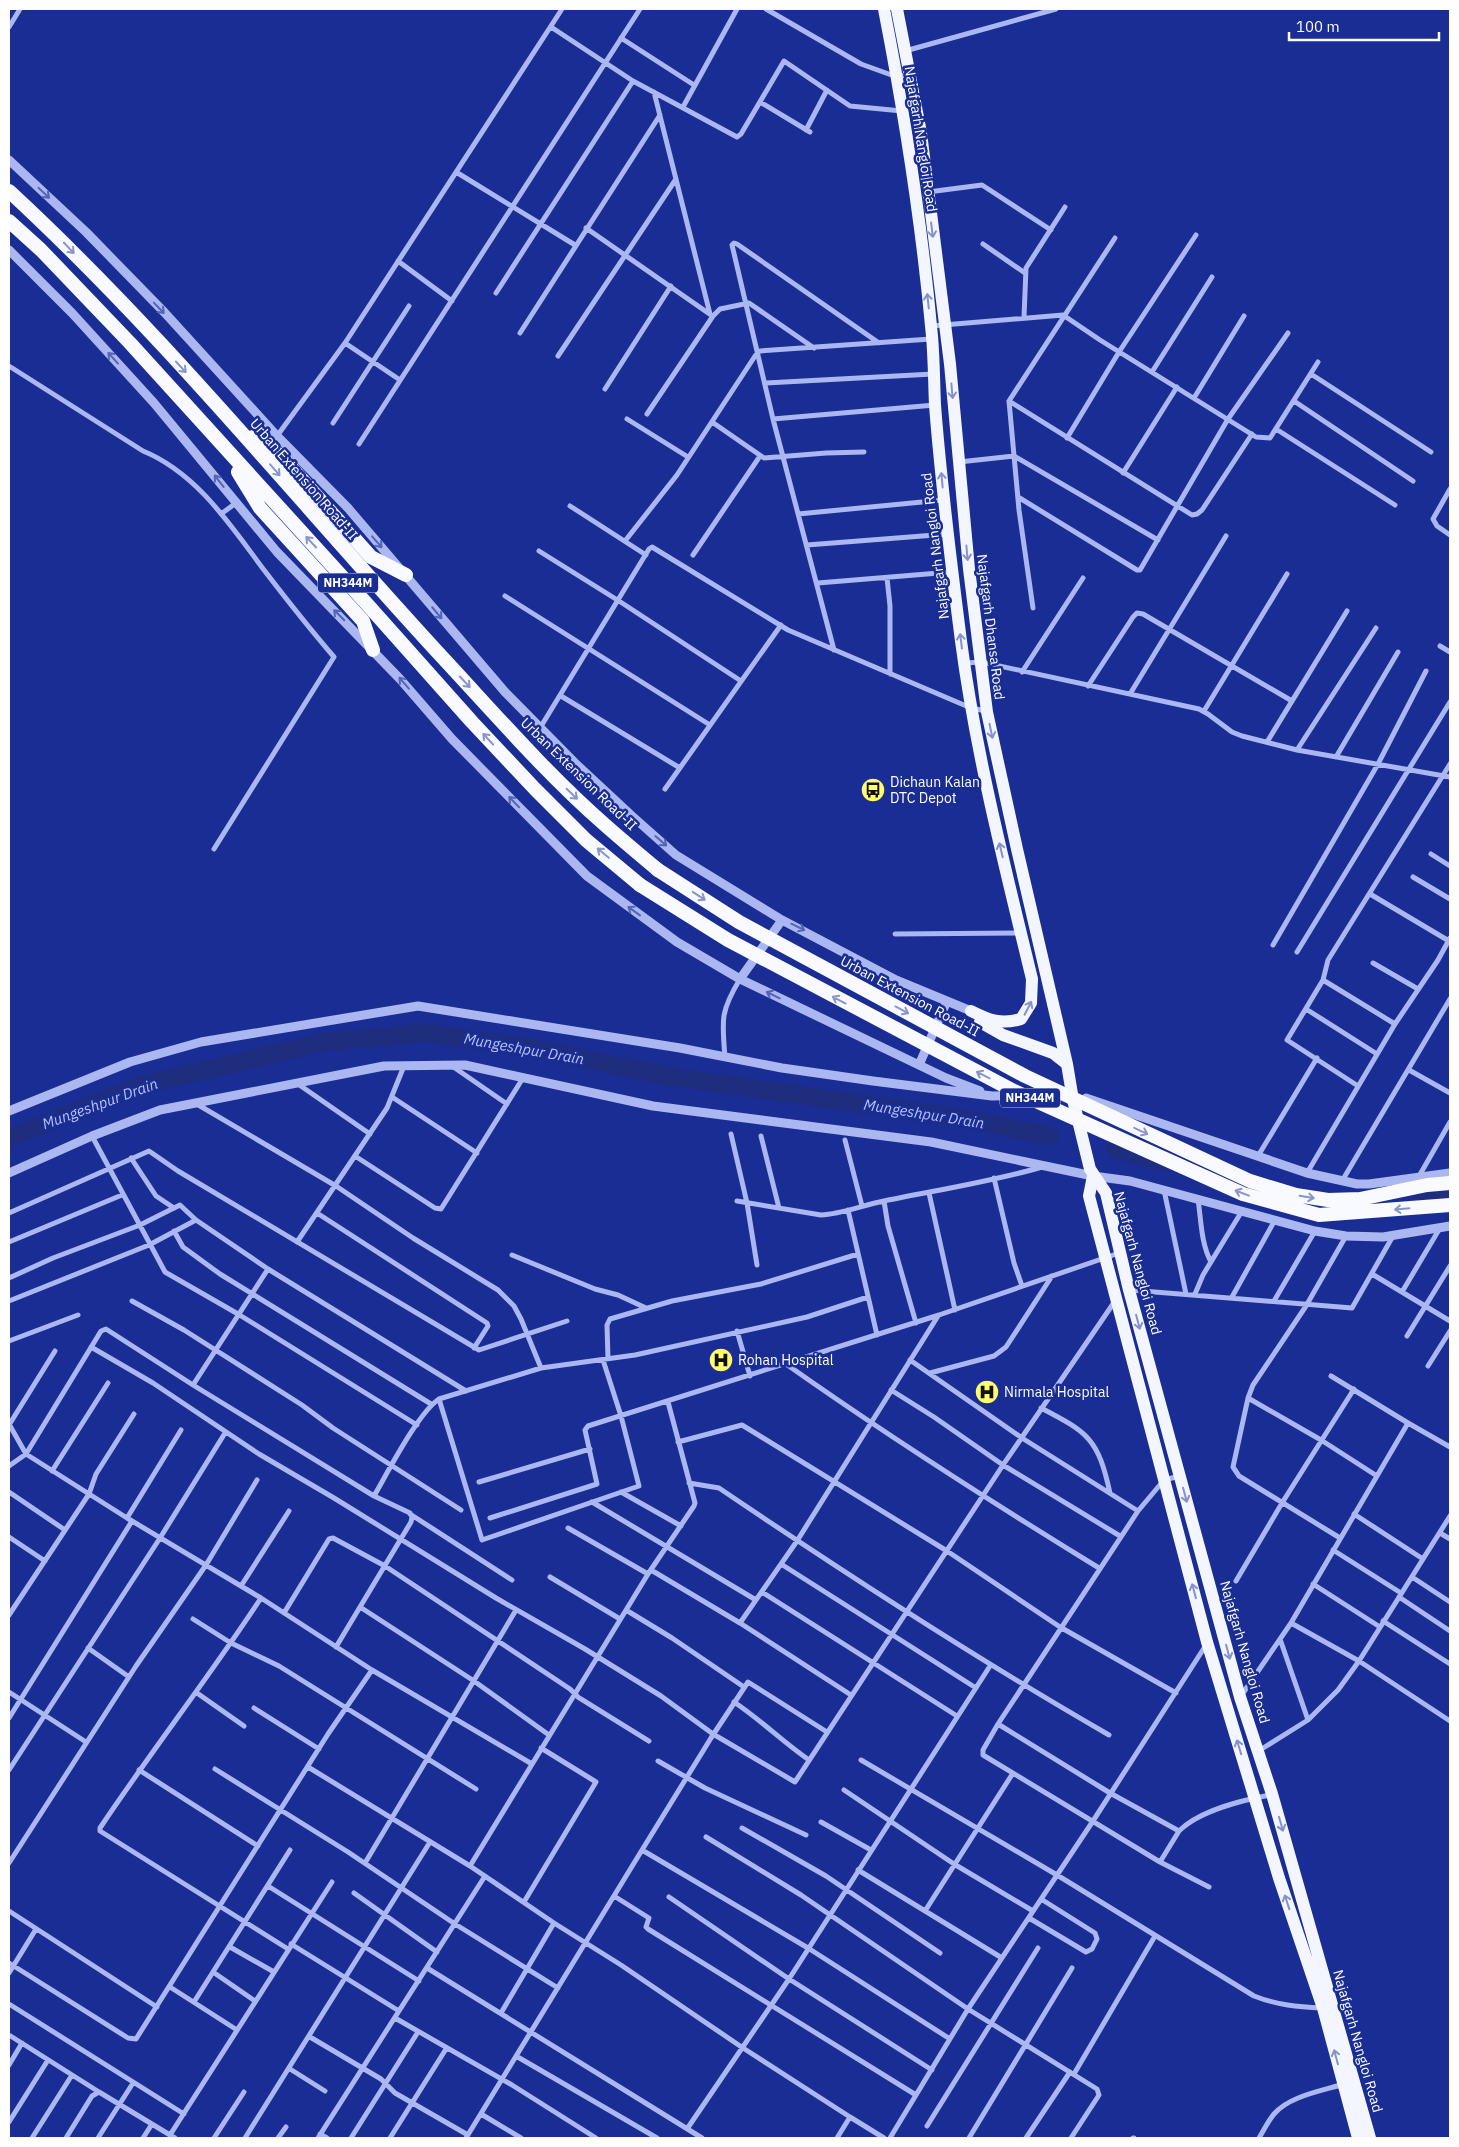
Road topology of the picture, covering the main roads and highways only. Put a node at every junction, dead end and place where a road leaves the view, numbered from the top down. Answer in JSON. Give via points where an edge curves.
{"nodes":[{"id":1,"x":884,"y":9,"type":"edge"},
{"id":2,"x":898,"y":9,"type":"edge"},
{"id":3,"x":899,"y":52,"type":"junction"},
{"id":4,"x":903,"y":76,"type":"junction"},
{"id":5,"x":9,"y":190,"type":"edge"},
{"id":6,"x":9,"y":220,"type":"edge"},
{"id":7,"x":243,"y":433,"type":"junction"},
{"id":8,"x":222,"y":446,"type":"junction"},
{"id":9,"x":406,"y":575,"type":"road end"},
{"id":10,"x":373,"y":650,"type":"road end"},
{"id":11,"x":1011,"y":823,"type":"junction"},
{"id":12,"x":996,"y":827,"type":"junction"},
{"id":13,"x":1067,"y":1064,"type":"junction"},
{"id":14,"x":1093,"y":1176,"type":"junction"},
{"id":15,"x":1450,"y":1183,"type":"edge"},
{"id":16,"x":1450,"y":1205,"type":"edge"},
{"id":17,"x":1349,"y":2083,"type":"junction"},
{"id":18,"x":1358,"y":2138,"type":"edge"},
{"id":19,"x":1370,"y":2138,"type":"edge"}],
"edges":[{"from":1,"to":3,"type":"main road","name":"Najafgarh Nangloi Road"},
{"from":2,"to":3,"type":"main road"},
{"from":3,"to":4,"type":"main road","name":"Najafgarh Nangloi Road"},
{"from":4,"to":11,"type":"main road","name":"Najafgarh Dhansa Road","one_way":true,"via":[[921,133],[945,325],[980,662],[987,712]]},
{"from":12,"to":4,"type":"main road","name":"Najafgarh Nangloi Road","one_way":true,"via":[[964,663],[944,500],[932,332],[904,111]]},
{"from":5,"to":7,"type":"highway","name":"Urban Extension Road-II","number":"NH344M","one_way":true,"via":[[56,234]]},
{"from":6,"to":8,"type":"highway","number":"NH344M","via":[[130,343]]},
{"from":7,"to":9,"type":"highway","via":[[281,456],[371,556]]},
{"from":7,"to":15,"type":"highway","name":"Urban Extension Road-II","number":"NH344M","one_way":true,"bridge":true,"via":[[395,606],[551,773],[658,870],[739,922],[1017,1072],[1250,1181],[1296,1195],[1328,1200],[1360,1199]]},
{"from":8,"to":10,"type":"highway","via":[[260,508],[363,621]]},
{"from":16,"to":8,"type":"highway","number":"NH344M","one_way":true,"bridge":true,"via":[[1319,1215],[1243,1194],[1016,1092],[728,940],[640,885],[586,840],[472,722]]},
{"from":11,"to":12,"type":"main road"},
{"from":11,"to":13,"type":"main road","name":"Najafgarh Dhansa Road"},
{"from":13,"to":12,"type":"main road","name":"Najafgarh Nangloi Road","one_way":true,"via":[[1053,1053],[983,1025],[971,1011],[993,1022],[1021,1019],[1028,1012],[1033,996],[1032,979]]},
{"from":13,"to":14,"type":"main road","name":"Najafgarh Nangloi Road"},
{"from":14,"to":17,"type":"main road","name":"Najafgarh Nangloi Road","one_way":true,"via":[[1106,1193],[1129,1290],[1240,1697],[1272,1794]]},
{"from":17,"to":14,"type":"main road","name":"Najafgarh Nangloi Road","one_way":true,"via":[[1322,2008],[1207,1642],[1089,1196]]},
{"from":17,"to":18,"type":"main road","name":"Najafgarh Nangloi Road"},
{"from":17,"to":19,"type":"main road","name":"Najafgarh Nangloi Road"}]}
